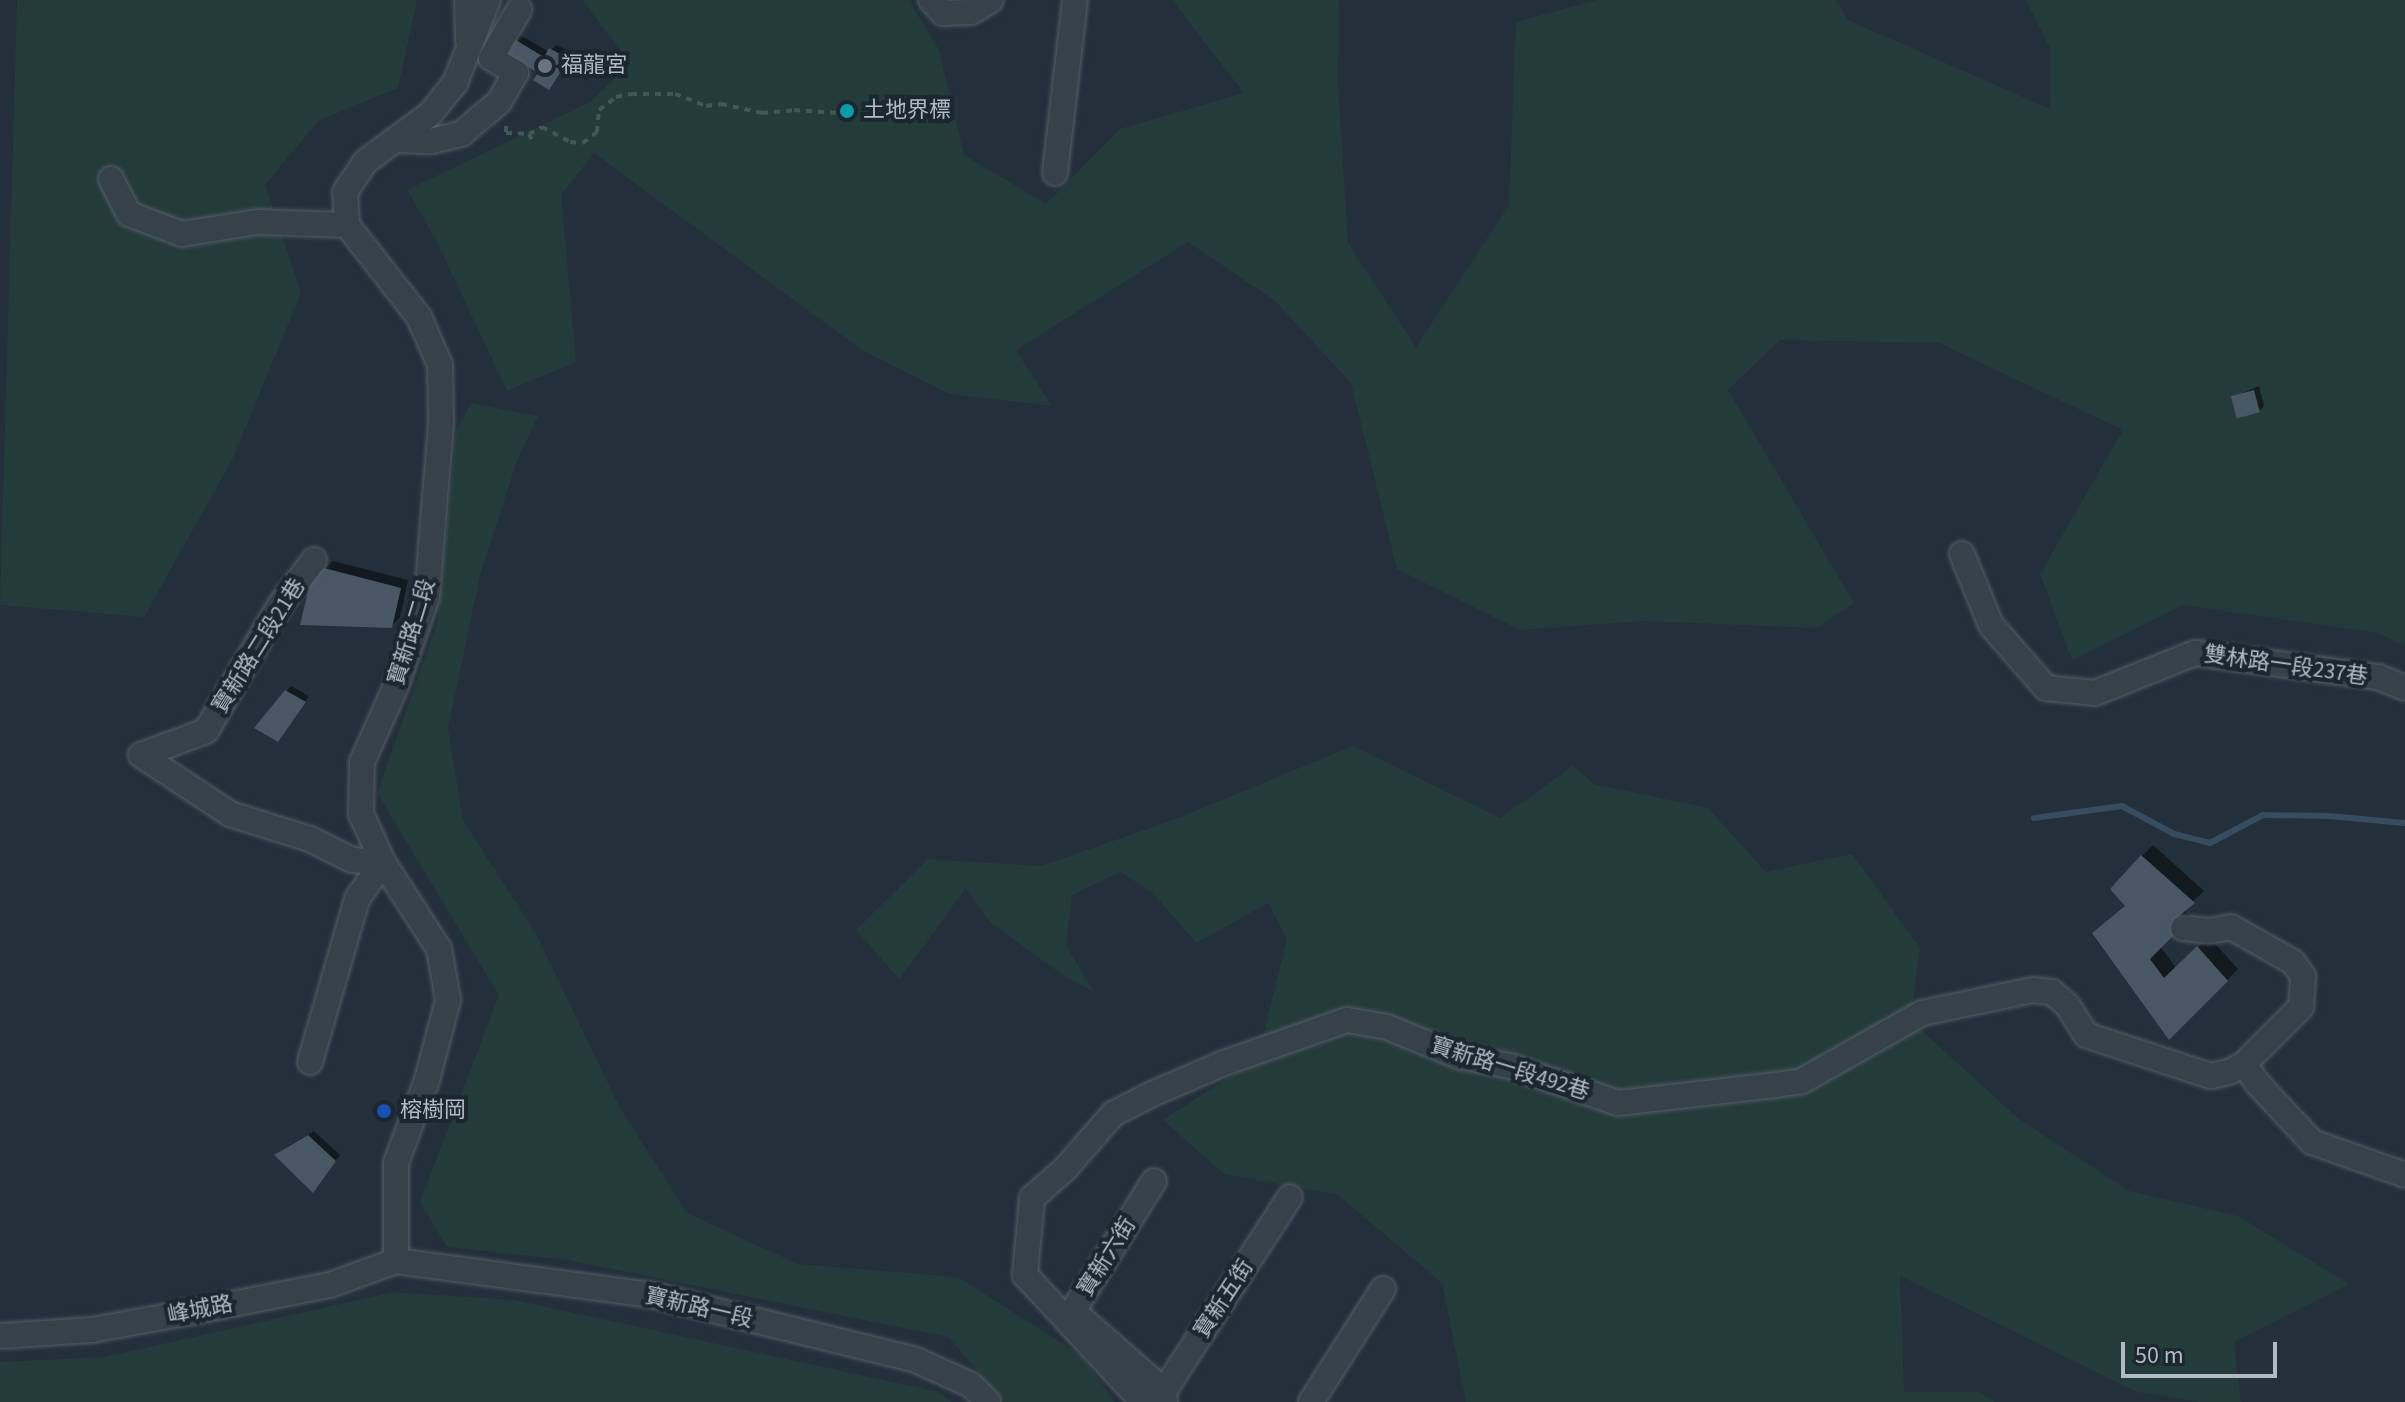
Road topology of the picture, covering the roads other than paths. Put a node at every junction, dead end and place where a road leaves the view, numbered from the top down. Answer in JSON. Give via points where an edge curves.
{"nodes":[{"id":1,"x":467,"y":0,"type":"edge"},
{"id":2,"x":488,"y":0,"type":"edge"},
{"id":3,"x":931,"y":0,"type":"edge"},
{"id":4,"x":991,"y":0,"type":"edge"},
{"id":5,"x":1075,"y":0,"type":"edge"},
{"id":6,"x":519,"y":10,"type":"dead end"},
{"id":7,"x":468,"y":51,"type":"junction"},
{"id":8,"x":397,"y":140,"type":"junction"},
{"id":9,"x":1055,"y":173,"type":"dead end"},
{"id":10,"x":111,"y":179,"type":"dead end"},
{"id":11,"x":347,"y":225,"type":"junction"},
{"id":12,"x":1962,"y":554,"type":"dead end"},
{"id":13,"x":314,"y":560,"type":"dead end"},
{"id":14,"x":2405,"y":688,"type":"edge"},
{"id":15,"x":383,"y":862,"type":"junction"},
{"id":16,"x":2183,"y":928,"type":"dead end"},
{"id":17,"x":310,"y":1062,"type":"dead end"},
{"id":18,"x":2244,"y":1064,"type":"junction"},
{"id":19,"x":2405,"y":1175,"type":"edge"},
{"id":20,"x":1154,"y":1181,"type":"dead end"},
{"id":21,"x":1290,"y":1197,"type":"dead end"},
{"id":22,"x":396,"y":1261,"type":"junction"},
{"id":23,"x":1383,"y":1289,"type":"dead end"},
{"id":24,"x":7,"y":1335,"type":"edge"},
{"id":25,"x":1157,"y":1398,"type":"edge"},
{"id":26,"x":988,"y":1402,"type":"edge"},
{"id":27,"x":1311,"y":1402,"type":"edge"}],
"edges":[{"from":1,"to":7,"type":"street"},
{"from":2,"to":7,"type":"street"},
{"from":3,"to":4,"type":"street","via":[[943,13],[971,12]]},
{"from":5,"to":9,"type":"street"},
{"from":6,"to":8,"type":"street","via":[[491,58],[516,73],[499,102],[461,134],[431,141]]},
{"from":7,"to":8,"type":"street","via":[[455,83],[430,114]]},
{"from":8,"to":11,"type":"street","via":[[365,162],[345,192]]},
{"from":10,"to":11,"type":"street","via":[[129,214],[182,234],[257,222]]},
{"from":11,"to":15,"type":"street","name":"寶新路二段","via":[[419,317],[440,365],[427,597],[362,762],[361,814]]},
{"from":12,"to":14,"type":"street","name":"雙林路一段237巷","via":[[1991,625],[2046,688],[2095,693],[2195,653],[2378,677]]},
{"from":13,"to":15,"type":"street","name":"寶新路二段21巷","via":[[280,605],[206,731],[141,755],[230,814],[310,839],[352,860]]},
{"from":15,"to":17,"type":"street","via":[[357,899]]},
{"from":15,"to":22,"type":"street","name":"寶新路二段","via":[[439,949],[448,1000],[427,1080],[396,1163]]},
{"from":16,"to":18,"type":"street","name":"寶新路一段492巷","via":[[2231,927],[2293,962],[2303,976],[2301,1007]]},
{"from":18,"to":19,"type":"street","via":[[2312,1142]]},
{"from":18,"to":25,"type":"street","name":"寶新路一段492巷","via":[[2211,1076],[2086,1035],[2052,992],[2033,990],[1922,1013],[1802,1081],[1618,1103],[1510,1066],[1458,1056],[1387,1027],[1347,1020],[1224,1063],[1113,1114],[1032,1198],[1025,1275]]},
{"from":20,"to":25,"type":"street","name":"寶新六街","via":[[1073,1311]]},
{"from":21,"to":25,"type":"street","name":"寶新五街"},
{"from":22,"to":24,"type":"street","name":"峰城路","via":[[330,1285],[202,1310],[92,1330]]},
{"from":22,"to":26,"type":"street","name":"寶新路一段","via":[[652,1295],[916,1360],[971,1385]]},
{"from":23,"to":27,"type":"street"}]}
